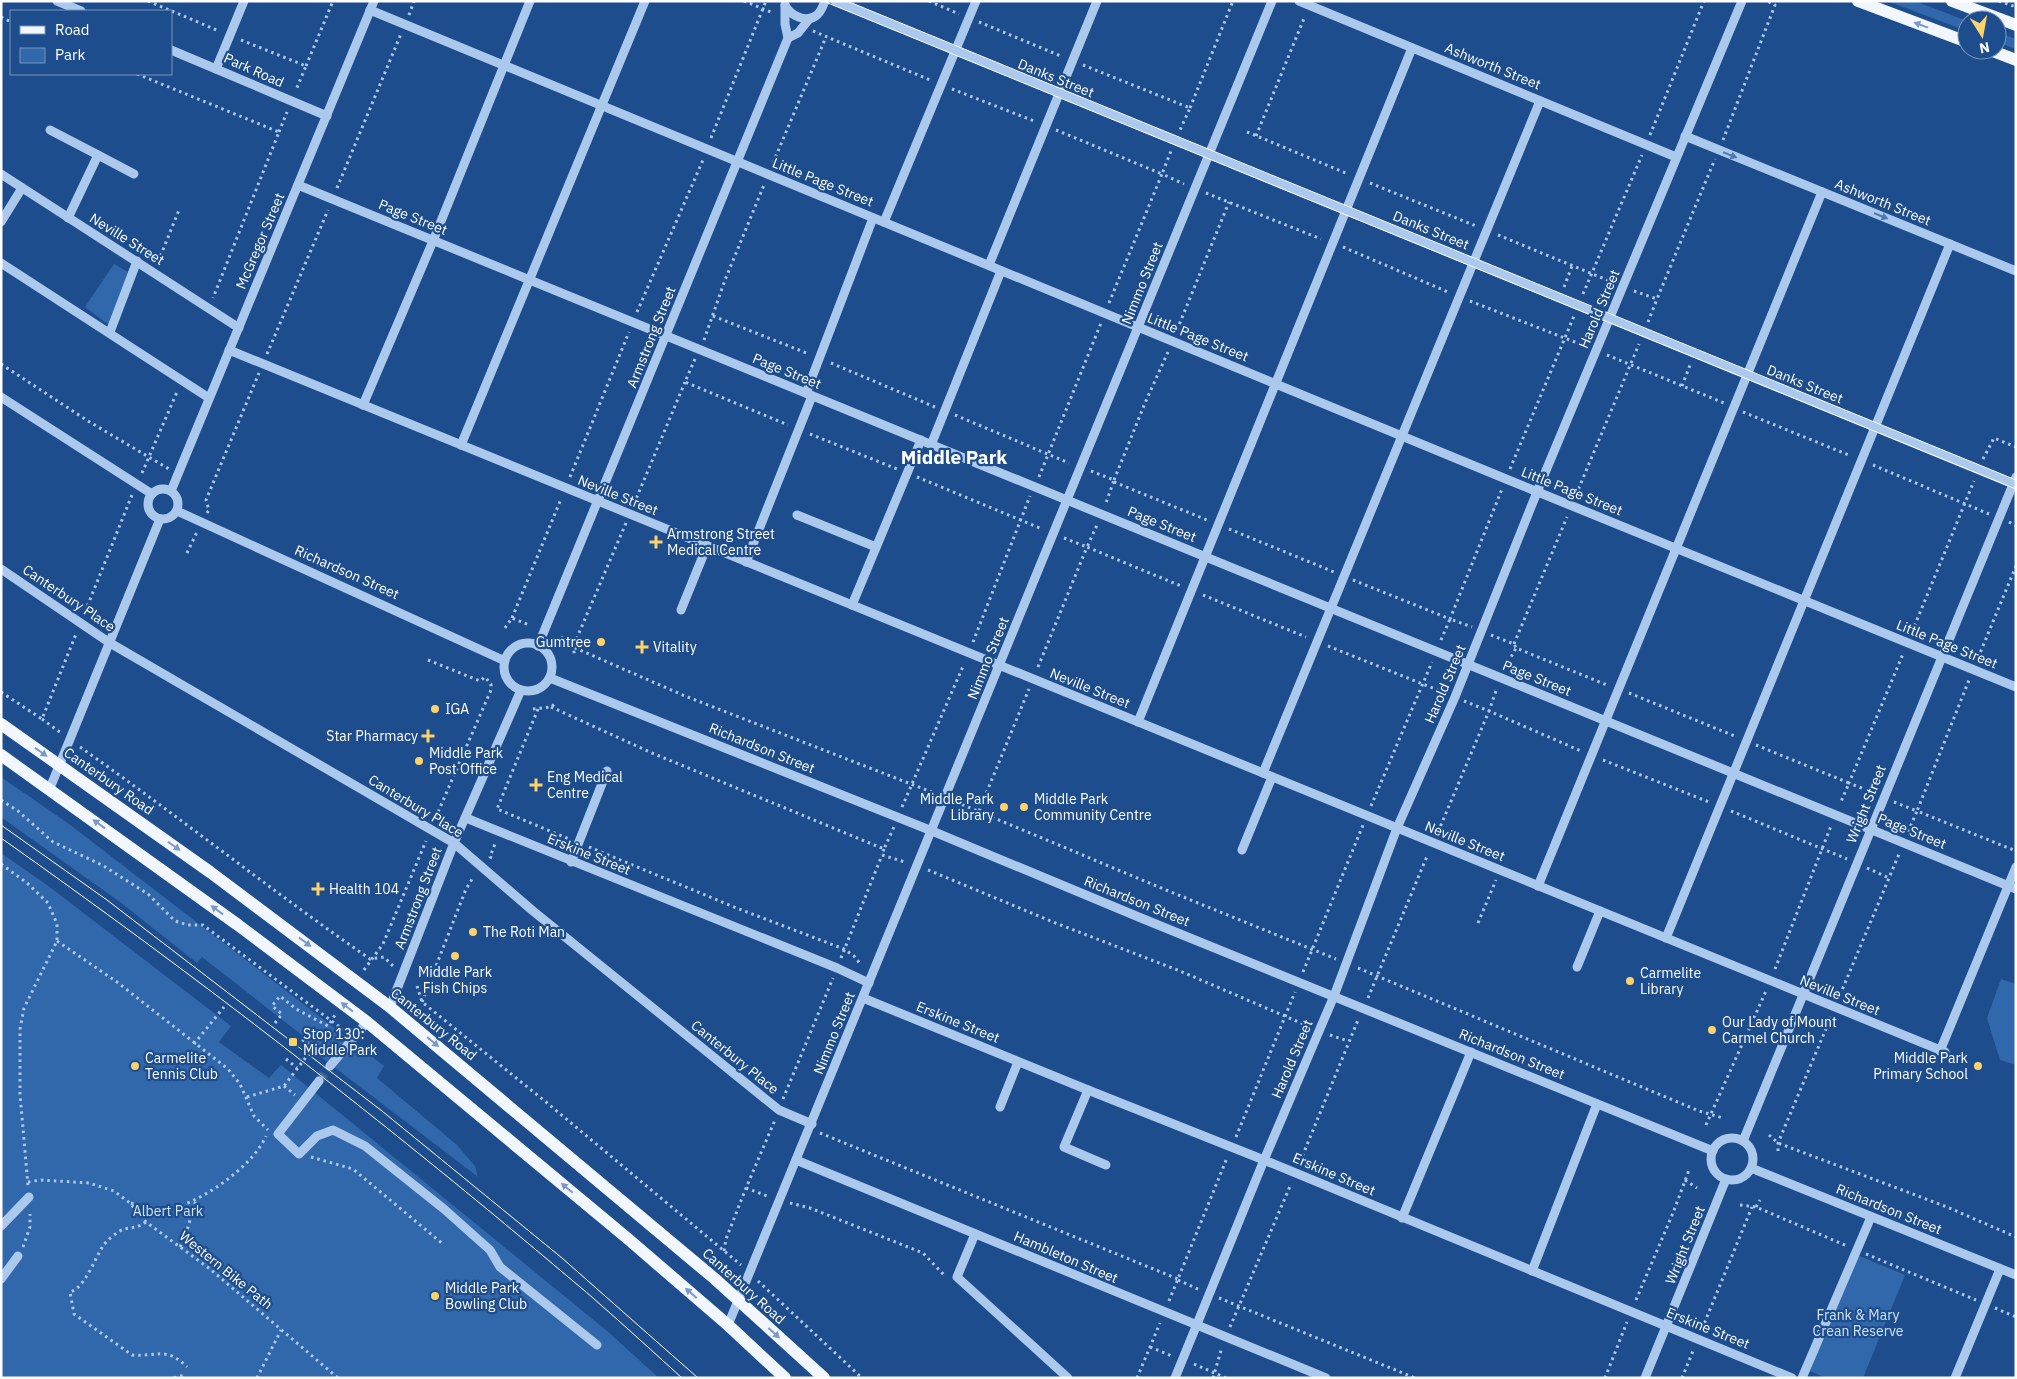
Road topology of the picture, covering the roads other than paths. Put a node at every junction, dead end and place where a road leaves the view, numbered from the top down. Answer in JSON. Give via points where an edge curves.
{"nodes":[{"id":1,"x":57,"y":1,"type":"edge"},
{"id":2,"x":244,"y":1,"type":"edge"},
{"id":3,"x":374,"y":1,"type":"edge"},
{"id":4,"x":530,"y":1,"type":"edge"},
{"id":5,"x":646,"y":1,"type":"edge"},
{"id":6,"x":825,"y":1,"type":"edge"},
{"id":7,"x":835,"y":1,"type":"edge"},
{"id":8,"x":976,"y":1,"type":"edge"},
{"id":9,"x":1097,"y":1,"type":"edge"},
{"id":10,"x":1272,"y":1,"type":"edge"},
{"id":11,"x":1299,"y":1,"type":"edge"},
{"id":12,"x":1742,"y":1,"type":"edge"},
{"id":13,"x":1858,"y":1,"type":"edge"},
{"id":14,"x":1952,"y":1,"type":"edge"},
{"id":15,"x":784,"y":3,"type":"edge"},
{"id":16,"x":79,"y":10,"type":"edge"},
{"id":17,"x":370,"y":10,"type":"junction"},
{"id":18,"x":810,"y":18,"type":"junction"},
{"id":19,"x":2016,"y":25,"type":"edge"},
{"id":20,"x":788,"y":38,"type":"junction"},
{"id":21,"x":1957,"y":38,"type":"edge"},
{"id":22,"x":1412,"y":48,"type":"junction"},
{"id":23,"x":172,"y":50,"type":"edge"},
{"id":24,"x":955,"y":51,"type":"junction"},
{"id":25,"x":504,"y":66,"type":"junction"},
{"id":26,"x":216,"y":69,"type":"junction"},
{"id":27,"x":1059,"y":94,"type":"junction"},
{"id":28,"x":1540,"y":101,"type":"junction"},
{"id":29,"x":602,"y":106,"type":"junction"},
{"id":30,"x":326,"y":116,"type":"junction"},
{"id":31,"x":50,"y":130,"type":"dead end"},
{"id":32,"x":1685,"y":136,"type":"junction"},
{"id":33,"x":1210,"y":154,"type":"junction"},
{"id":34,"x":98,"y":155,"type":"junction"},
{"id":35,"x":1676,"y":157,"type":"junction"},
{"id":36,"x":736,"y":162,"type":"junction"},
{"id":37,"x":1,"y":174,"type":"edge"},
{"id":38,"x":134,"y":174,"type":"dead end"},
{"id":39,"x":298,"y":185,"type":"junction"},
{"id":40,"x":22,"y":188,"type":"junction"},
{"id":41,"x":1822,"y":192,"type":"junction"},
{"id":42,"x":1346,"y":210,"type":"junction"},
{"id":43,"x":68,"y":218,"type":"junction"},
{"id":44,"x":873,"y":218,"type":"junction"},
{"id":45,"x":1,"y":222,"type":"edge"},
{"id":46,"x":884,"y":222,"type":"junction"},
{"id":47,"x":433,"y":240,"type":"junction"},
{"id":48,"x":1950,"y":244,"type":"junction"},
{"id":49,"x":137,"y":261,"type":"junction"},
{"id":50,"x":1474,"y":262,"type":"junction"},
{"id":51,"x":1,"y":263,"type":"edge"},
{"id":52,"x":989,"y":265,"type":"junction"},
{"id":53,"x":1001,"y":271,"type":"junction"},
{"id":54,"x":2016,"y":271,"type":"edge"},
{"id":55,"x":529,"y":280,"type":"junction"},
{"id":56,"x":1610,"y":318,"type":"junction"},
{"id":57,"x":1138,"y":327,"type":"junction"},
{"id":58,"x":239,"y":328,"type":"junction"},
{"id":59,"x":110,"y":332,"type":"junction"},
{"id":60,"x":667,"y":336,"type":"junction"},
{"id":61,"x":229,"y":350,"type":"junction"},
{"id":62,"x":1748,"y":375,"type":"junction"},
{"id":63,"x":1275,"y":384,"type":"junction"},
{"id":64,"x":809,"y":394,"type":"junction"},
{"id":65,"x":1,"y":397,"type":"edge"},
{"id":66,"x":209,"y":398,"type":"junction"},
{"id":67,"x":364,"y":405,"type":"junction"},
{"id":68,"x":1876,"y":428,"type":"junction"},
{"id":69,"x":1402,"y":436,"type":"junction"},
{"id":70,"x":920,"y":440,"type":"junction"},
{"id":71,"x":461,"y":445,"type":"junction"},
{"id":72,"x":931,"y":445,"type":"junction"},
{"id":73,"x":2015,"y":482,"type":"edge"},
{"id":74,"x":171,"y":491,"type":"junction"},
{"id":75,"x":1537,"y":492,"type":"junction"},
{"id":76,"x":152,"y":494,"type":"junction"},
{"id":77,"x":1068,"y":500,"type":"junction"},
{"id":78,"x":597,"y":501,"type":"junction"},
{"id":79,"x":177,"y":511,"type":"junction"},
{"id":80,"x":798,"y":515,"type":"dead end"},
{"id":81,"x":160,"y":519,"type":"junction"},
{"id":82,"x":707,"y":546,"type":"junction"},
{"id":83,"x":876,"y":547,"type":"junction"},
{"id":84,"x":1676,"y":548,"type":"junction"},
{"id":85,"x":1204,"y":556,"type":"junction"},
{"id":86,"x":746,"y":562,"type":"junction"},
{"id":87,"x":1,"y":569,"type":"edge"},
{"id":88,"x":1805,"y":601,"type":"junction"},
{"id":89,"x":852,"y":605,"type":"junction"},
{"id":90,"x":1332,"y":609,"type":"junction"},
{"id":91,"x":681,"y":610,"type":"dead end"},
{"id":92,"x":110,"y":643,"type":"junction"},
{"id":93,"x":538,"y":646,"type":"junction"},
{"id":94,"x":1941,"y":656,"type":"junction"},
{"id":95,"x":506,"y":661,"type":"junction"},
{"id":96,"x":1468,"y":665,"type":"junction"},
{"id":97,"x":1000,"y":666,"type":"junction"},
{"id":98,"x":550,"y":678,"type":"junction"},
{"id":99,"x":2016,"y":687,"type":"edge"},
{"id":100,"x":521,"y":690,"type":"junction"},
{"id":101,"x":1606,"y":721,"type":"junction"},
{"id":102,"x":1138,"y":722,"type":"junction"},
{"id":103,"x":1,"y":724,"type":"edge"},
{"id":104,"x":1,"y":755,"type":"edge"},
{"id":105,"x":59,"y":765,"type":"junction"},
{"id":106,"x":607,"y":772,"type":"dead end"},
{"id":107,"x":1734,"y":773,"type":"junction"},
{"id":108,"x":1267,"y":775,"type":"junction"},
{"id":109,"x":50,"y":788,"type":"junction"},
{"id":110,"x":466,"y":818,"type":"junction"},
{"id":111,"x":1398,"y":828,"type":"junction"},
{"id":112,"x":1870,"y":829,"type":"junction"},
{"id":113,"x":932,"y":831,"type":"junction"},
{"id":114,"x":454,"y":843,"type":"junction"},
{"id":115,"x":1242,"y":850,"type":"dead end"},
{"id":116,"x":571,"y":862,"type":"junction"},
{"id":117,"x":2016,"y":868,"type":"edge"},
{"id":118,"x":1538,"y":886,"type":"junction"},
{"id":119,"x":2012,"y":887,"type":"edge"},
{"id":120,"x":1600,"y":911,"type":"junction"},
{"id":121,"x":1666,"y":938,"type":"junction"},
{"id":122,"x":1577,"y":967,"type":"dead end"},
{"id":123,"x":869,"y":983,"type":"junction"},
{"id":124,"x":1803,"y":994,"type":"junction"},
{"id":125,"x":1334,"y":996,"type":"junction"},
{"id":126,"x":863,"y":998,"type":"junction"},
{"id":127,"x":390,"y":1007,"type":"junction"},
{"id":128,"x":367,"y":1022,"type":"junction"},
{"id":129,"x":1471,"y":1052,"type":"junction"},
{"id":130,"x":1018,"y":1062,"type":"junction"},
{"id":131,"x":330,"y":1066,"type":"tunnel mouth"},
{"id":132,"x":319,"y":1081,"type":"tunnel mouth"},
{"id":133,"x":1088,"y":1090,"type":"junction"},
{"id":134,"x":1597,"y":1104,"type":"junction"},
{"id":135,"x":1000,"y":1107,"type":"dead end"},
{"id":136,"x":811,"y":1127,"type":"junction"},
{"id":137,"x":1743,"y":1141,"type":"junction"},
{"id":138,"x":1713,"y":1151,"type":"junction"},
{"id":139,"x":796,"y":1160,"type":"junction"},
{"id":140,"x":1264,"y":1160,"type":"junction"},
{"id":141,"x":1106,"y":1164,"type":"dead end"},
{"id":142,"x":1751,"y":1168,"type":"junction"},
{"id":143,"x":1726,"y":1179,"type":"junction"},
{"id":144,"x":29,"y":1197,"type":"road end"},
{"id":145,"x":1871,"y":1217,"type":"junction"},
{"id":146,"x":1402,"y":1218,"type":"junction"},
{"id":147,"x":1,"y":1226,"type":"edge"},
{"id":148,"x":975,"y":1234,"type":"junction"},
{"id":149,"x":18,"y":1256,"type":"road end"},
{"id":150,"x":2000,"y":1269,"type":"junction"},
{"id":151,"x":1532,"y":1271,"type":"junction"},
{"id":152,"x":2016,"y":1275,"type":"edge"},
{"id":153,"x":1,"y":1279,"type":"edge"},
{"id":154,"x":738,"y":1300,"type":"junction"},
{"id":155,"x":728,"y":1325,"type":"junction"},
{"id":156,"x":1197,"y":1326,"type":"junction"},
{"id":157,"x":1666,"y":1326,"type":"junction"},
{"id":158,"x":597,"y":1345,"type":"dead end"},
{"id":159,"x":785,"y":1378,"type":"edge"},
{"id":160,"x":824,"y":1378,"type":"edge"},
{"id":161,"x":1068,"y":1378,"type":"edge"},
{"id":162,"x":1175,"y":1378,"type":"edge"},
{"id":163,"x":1326,"y":1378,"type":"edge"},
{"id":164,"x":1646,"y":1378,"type":"edge"},
{"id":165,"x":1792,"y":1378,"type":"edge"},
{"id":166,"x":1802,"y":1378,"type":"edge"},
{"id":167,"x":1955,"y":1378,"type":"edge"}],
"edges":[{"from":1,"to":16,"type":"street"},
{"from":2,"to":26,"type":"street"},
{"from":3,"to":17,"type":"street","name":"McGregor Street"},
{"from":4,"to":25,"type":"street"},
{"from":5,"to":29,"type":"street"},
{"from":6,"to":18,"type":"street","name":"Armstrong Street","via":[[817,15]]},
{"from":7,"to":24,"type":"street","name":"Danks Street"},
{"from":8,"to":24,"type":"street"},
{"from":9,"to":27,"type":"street"},
{"from":10,"to":33,"type":"street","name":"Nimmo Street"},
{"from":11,"to":22,"type":"street","name":"Ashworth Street"},
{"from":12,"to":32,"type":"street","name":"Harold Street"},
{"from":21,"to":13,"type":"main road","one_way":true},
{"from":14,"to":19,"type":"main road"},
{"from":15,"to":18,"type":"street","via":[[792,14]]},
{"from":15,"to":20,"type":"street"},
{"from":17,"to":25,"type":"street","name":"Little Page Street"},
{"from":17,"to":30,"type":"street","name":"McGregor Street"},
{"from":18,"to":20,"type":"street","name":"Armstrong Street","via":[[798,33]]},
{"from":20,"to":36,"type":"street","name":"Armstrong Street"},
{"from":22,"to":28,"type":"street","name":"Ashworth Street"},
{"from":22,"to":42,"type":"street"},
{"from":23,"to":26,"type":"street","name":"Park Road"},
{"from":24,"to":27,"type":"street","name":"Danks Street"},
{"from":24,"to":46,"type":"street"},
{"from":25,"to":29,"type":"street","name":"Little Page Street"},
{"from":25,"to":47,"type":"street"},
{"from":26,"to":30,"type":"street","name":"Park Road"},
{"from":27,"to":33,"type":"street","name":"Danks Street"},
{"from":27,"to":52,"type":"street"},
{"from":28,"to":35,"type":"street","name":"Ashworth Street"},
{"from":28,"to":50,"type":"street"},
{"from":29,"to":36,"type":"street","name":"Little Page Street"},
{"from":29,"to":55,"type":"street"},
{"from":30,"to":39,"type":"street","name":"McGregor Street"},
{"from":31,"to":34,"type":"street"},
{"from":32,"to":35,"type":"street","name":"Harold Street"},
{"from":32,"to":41,"type":"street","name":"Ashworth Street","one_way":true},
{"from":33,"to":42,"type":"street","name":"Danks Street"},
{"from":33,"to":57,"type":"street","name":"Nimmo Street"},
{"from":34,"to":38,"type":"street"},
{"from":34,"to":43,"type":"street"},
{"from":35,"to":56,"type":"street","name":"Harold Street"},
{"from":36,"to":44,"type":"street","name":"Little Page Street"},
{"from":36,"to":60,"type":"street","name":"Armstrong Street"},
{"from":37,"to":40,"type":"street","name":"Neville Street"},
{"from":39,"to":47,"type":"street","name":"Page Street"},
{"from":39,"to":58,"type":"street","name":"McGregor Street"},
{"from":40,"to":43,"type":"street","name":"Neville Street"},
{"from":40,"to":45,"type":"street"},
{"from":41,"to":48,"type":"street","name":"Ashworth Street","one_way":true},
{"from":41,"to":62,"type":"street"},
{"from":42,"to":50,"type":"street","name":"Danks Street"},
{"from":42,"to":63,"type":"street"},
{"from":43,"to":49,"type":"street","name":"Neville Street"},
{"from":44,"to":46,"type":"street","name":"Little Page Street"},
{"from":44,"to":64,"type":"street","via":[[819,358]]},
{"from":46,"to":52,"type":"street","name":"Little Page Street"},
{"from":47,"to":55,"type":"street","name":"Page Street"},
{"from":47,"to":67,"type":"street"},
{"from":48,"to":54,"type":"street","name":"Ashworth Street"},
{"from":48,"to":68,"type":"street"},
{"from":49,"to":58,"type":"street","name":"Neville Street"},
{"from":49,"to":59,"type":"street"},
{"from":50,"to":56,"type":"street","name":"Danks Street"},
{"from":50,"to":69,"type":"street"},
{"from":51,"to":59,"type":"street"},
{"from":52,"to":53,"type":"street","name":"Little Page Street"},
{"from":53,"to":57,"type":"street","name":"Little Page Street"},
{"from":53,"to":72,"type":"street"},
{"from":55,"to":60,"type":"street","name":"Page Street"},
{"from":55,"to":71,"type":"street"},
{"from":56,"to":62,"type":"street","name":"Danks Street"},
{"from":56,"to":75,"type":"street","name":"Harold Street"},
{"from":57,"to":63,"type":"street","name":"Little Page Street"},
{"from":57,"to":77,"type":"street","name":"Nimmo Street"},
{"from":58,"to":61,"type":"street","name":"McGregor Street"},
{"from":59,"to":66,"type":"street"},
{"from":60,"to":64,"type":"street","name":"Page Street"},
{"from":60,"to":78,"type":"street","name":"Armstrong Street"},
{"from":61,"to":66,"type":"street","name":"McGregor Street"},
{"from":61,"to":67,"type":"street","name":"Neville Street"},
{"from":62,"to":68,"type":"street","name":"Danks Street"},
{"from":62,"to":84,"type":"street"},
{"from":63,"to":69,"type":"street","name":"Little Page Street"},
{"from":63,"to":85,"type":"street"},
{"from":64,"to":70,"type":"street","name":"Page Street"},
{"from":64,"to":86,"type":"street"},
{"from":65,"to":76,"type":"street"},
{"from":66,"to":74,"type":"street","name":"McGregor Street"},
{"from":67,"to":71,"type":"street","name":"Neville Street"},
{"from":68,"to":73,"type":"street","name":"Danks Street"},
{"from":68,"to":88,"type":"street"},
{"from":69,"to":75,"type":"street","name":"Little Page Street"},
{"from":69,"to":90,"type":"street"},
{"from":70,"to":72,"type":"street","name":"Page Street"},
{"from":70,"to":83,"type":"street"},
{"from":71,"to":78,"type":"street","name":"Neville Street"},
{"from":72,"to":77,"type":"street","name":"Page Street"},
{"from":73,"to":94,"type":"street","name":"Wright Street"},
{"from":74,"to":76,"type":"street","via":[[160,489]]},
{"from":74,"to":79,"type":"street","via":[[178,501]]},
{"from":75,"to":84,"type":"street","name":"Little Page Street"},
{"from":75,"to":96,"type":"street","name":"Harold Street"},
{"from":76,"to":81,"type":"street","via":[[149,509]]},
{"from":77,"to":85,"type":"street","name":"Page Street"},
{"from":77,"to":97,"type":"street","name":"Nimmo Street"},
{"from":78,"to":82,"type":"street","name":"Neville Street"},
{"from":78,"to":93,"type":"street","name":"Armstrong Street"},
{"from":79,"to":81,"type":"street"},
{"from":79,"to":95,"type":"street","name":"Richardson Street"},
{"from":80,"to":83,"type":"street"},
{"from":81,"to":92,"type":"street"},
{"from":82,"to":86,"type":"street","name":"Neville Street"},
{"from":82,"to":91,"type":"street"},
{"from":83,"to":89,"type":"street"},
{"from":84,"to":88,"type":"street","name":"Little Page Street"},
{"from":84,"to":101,"type":"street"},
{"from":85,"to":90,"type":"street","name":"Page Street"},
{"from":85,"to":102,"type":"street"},
{"from":86,"to":89,"type":"street","name":"Neville Street"},
{"from":87,"to":92,"type":"street","name":"Canterbury Place"},
{"from":88,"to":94,"type":"street","name":"Little Page Street"},
{"from":88,"to":107,"type":"street"},
{"from":89,"to":97,"type":"street","name":"Neville Street"},
{"from":90,"to":96,"type":"street","name":"Page Street"},
{"from":90,"to":108,"type":"street"},
{"from":92,"to":105,"type":"street"},
{"from":92,"to":114,"type":"street","name":"Canterbury Place"},
{"from":93,"to":95,"type":"street","via":[[522,644]]},
{"from":93,"to":98,"type":"street","via":[[552,663]]},
{"from":94,"to":99,"type":"street","name":"Little Page Street"},
{"from":94,"to":112,"type":"street","name":"Wright Street"},
{"from":95,"to":100,"type":"street","via":[[506,675]]},
{"from":96,"to":101,"type":"street","name":"Page Street"},
{"from":96,"to":111,"type":"street","name":"Harold Street"},
{"from":97,"to":102,"type":"street","name":"Neville Street"},
{"from":97,"to":113,"type":"street","name":"Nimmo Street"},
{"from":98,"to":100,"type":"street","via":[[541,688]]},
{"from":98,"to":113,"type":"street","name":"Richardson Street"},
{"from":100,"to":110,"type":"street","name":"Armstrong Street"},
{"from":101,"to":107,"type":"street","name":"Page Street"},
{"from":101,"to":118,"type":"street"},
{"from":102,"to":108,"type":"street","name":"Neville Street"},
{"from":103,"to":105,"type":"main road","name":"Canterbury Road","one_way":true},
{"from":104,"to":109,"type":"main road"},
{"from":105,"to":109,"type":"street"},
{"from":105,"to":127,"type":"main road","name":"Canterbury Road","one_way":true,"via":[[210,872]]},
{"from":106,"to":116,"type":"street"},
{"from":107,"to":112,"type":"street","name":"Page Street"},
{"from":107,"to":121,"type":"street"},
{"from":108,"to":111,"type":"street","name":"Neville Street"},
{"from":108,"to":115,"type":"street"},
{"from":128,"to":109,"type":"main road","one_way":true},
{"from":110,"to":114,"type":"street","name":"Armstrong Street"},
{"from":110,"to":116,"type":"street","name":"Erskine Street"},
{"from":111,"to":118,"type":"street","name":"Neville Street"},
{"from":111,"to":125,"type":"street","name":"Harold Street"},
{"from":112,"to":119,"type":"street","name":"Page Street"},
{"from":112,"to":124,"type":"street","name":"Wright Street"},
{"from":113,"to":123,"type":"street","name":"Nimmo Street"},
{"from":113,"to":125,"type":"street","name":"Richardson Street"},
{"from":114,"to":127,"type":"street","name":"Armstrong Street"},
{"from":114,"to":136,"type":"street","name":"Canterbury Place","via":[[779,1110]]},
{"from":116,"to":123,"type":"street","name":"Erskine Street"},
{"from":117,"to":119,"type":"street","name":"Neville Street"},
{"from":118,"to":120,"type":"street","name":"Neville Street"},
{"from":119,"to":124,"type":"street","name":"Neville Street","via":[[1943,1052]]},
{"from":120,"to":121,"type":"street","name":"Neville Street"},
{"from":120,"to":122,"type":"street"},
{"from":121,"to":124,"type":"street","name":"Neville Street"},
{"from":123,"to":126,"type":"street","name":"Nimmo Street"},
{"from":124,"to":137,"type":"street","name":"Wright Street"},
{"from":125,"to":129,"type":"street","name":"Richardson Street"},
{"from":125,"to":140,"type":"street","name":"Harold Street"},
{"from":126,"to":130,"type":"street","name":"Erskine Street"},
{"from":126,"to":136,"type":"street","name":"Nimmo Street"},
{"from":127,"to":154,"type":"main road","name":"Canterbury Road","one_way":true},
{"from":128,"to":131,"type":"street"},
{"from":155,"to":128,"type":"main road","one_way":true},
{"from":129,"to":134,"type":"street","name":"Richardson Street"},
{"from":129,"to":146,"type":"street"},
{"from":130,"to":133,"type":"street","name":"Erskine Street"},
{"from":130,"to":135,"type":"street"},
{"from":132,"to":158,"type":"street","via":[[278,1134],[299,1154],[317,1136],[333,1130],[365,1146],[490,1250],[500,1267]]},
{"from":133,"to":140,"type":"street","name":"Erskine Street"},
{"from":133,"to":141,"type":"street","via":[[1064,1147]]},
{"from":134,"to":138,"type":"street","name":"Richardson Street"},
{"from":134,"to":151,"type":"street"},
{"from":136,"to":139,"type":"street","name":"Nimmo Street"},
{"from":137,"to":138,"type":"street","via":[[1724,1140]]},
{"from":137,"to":142,"type":"street","via":[[1752,1153]]},
{"from":138,"to":143,"type":"street","via":[[1713,1167]]},
{"from":139,"to":148,"type":"street","name":"Hambleton Street"},
{"from":139,"to":154,"type":"street","name":"Nimmo Street"},
{"from":140,"to":146,"type":"street","name":"Erskine Street"},
{"from":140,"to":156,"type":"street","name":"Harold Street"},
{"from":142,"to":143,"type":"street","via":[[1748,1174],[1738,1179]]},
{"from":142,"to":145,"type":"street","name":"Richardson Street"},
{"from":143,"to":157,"type":"street","name":"Wright Street"},
{"from":144,"to":147,"type":"street"},
{"from":145,"to":150,"type":"street","name":"Richardson Street"},
{"from":145,"to":166,"type":"street"},
{"from":146,"to":151,"type":"street","name":"Erskine Street"},
{"from":148,"to":156,"type":"street","name":"Hambleton Street"},
{"from":148,"to":161,"type":"street","via":[[957,1277]]},
{"from":149,"to":153,"type":"street"},
{"from":150,"to":152,"type":"street","name":"Richardson Street"},
{"from":150,"to":167,"type":"street"},
{"from":151,"to":157,"type":"street","name":"Erskine Street"},
{"from":154,"to":155,"type":"street","name":"Nimmo Street"},
{"from":154,"to":160,"type":"main road","name":"Canterbury Road","one_way":true},
{"from":155,"to":159,"type":"main road"},
{"from":156,"to":162,"type":"street","name":"Harold Street"},
{"from":156,"to":163,"type":"street","name":"Hambleton Street"},
{"from":157,"to":164,"type":"street","name":"Wright Street"},
{"from":157,"to":165,"type":"street","name":"Erskine Street"}]}
